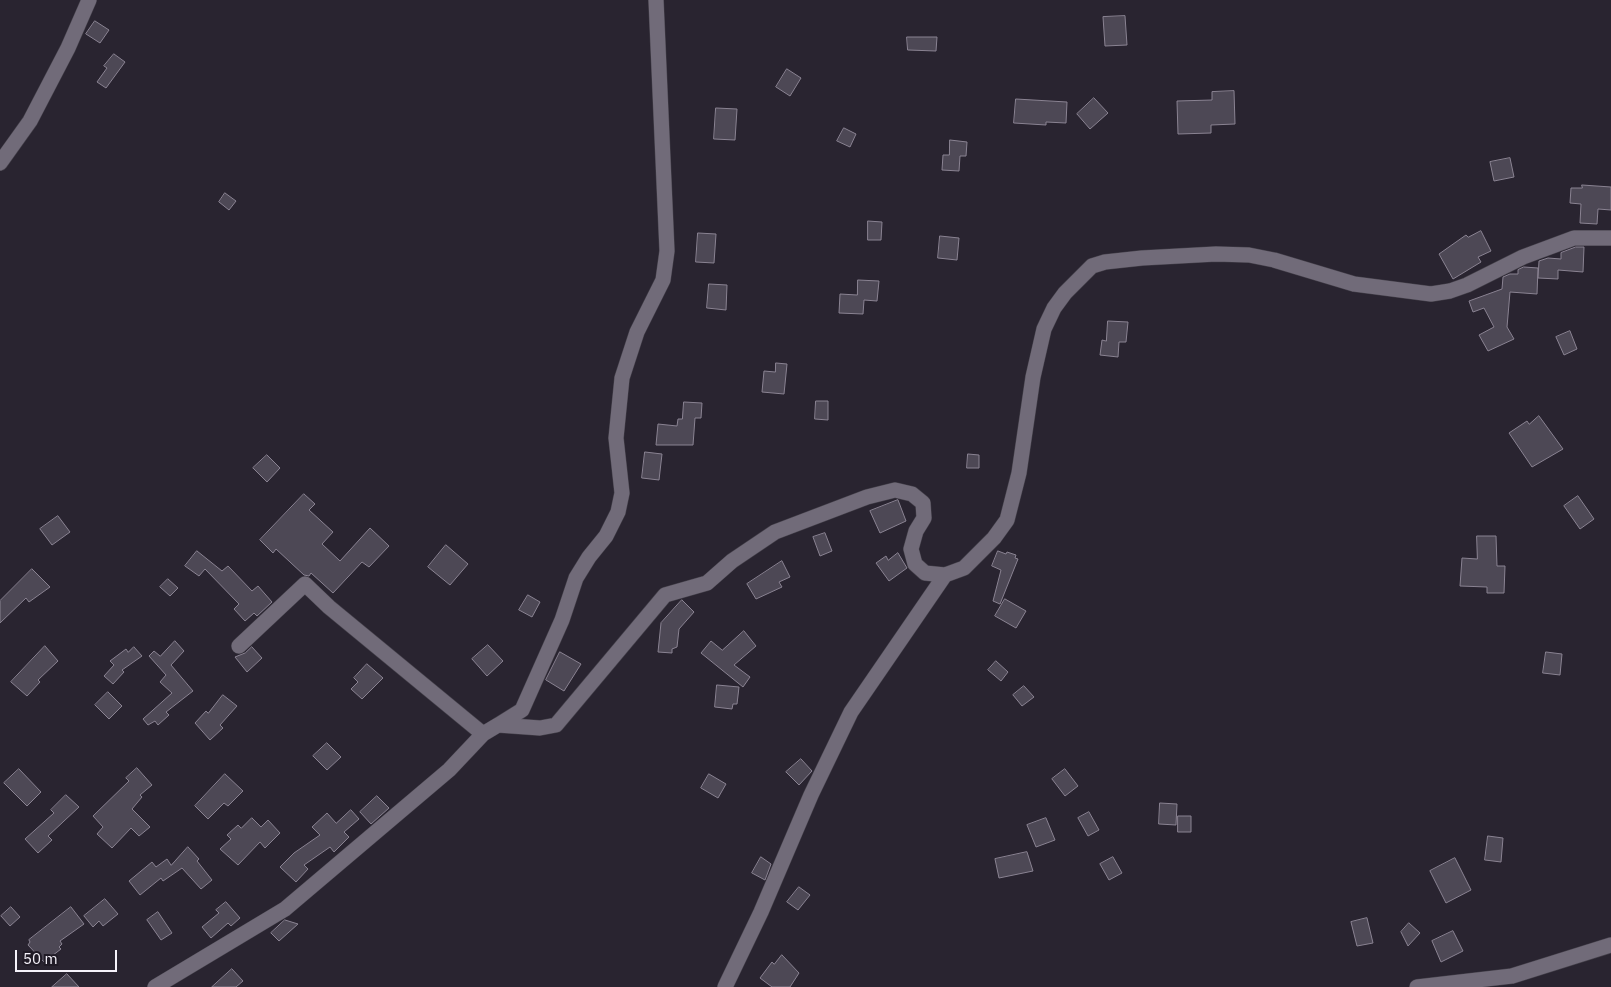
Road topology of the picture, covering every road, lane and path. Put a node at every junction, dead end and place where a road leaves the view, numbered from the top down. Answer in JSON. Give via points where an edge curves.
{"nodes":[{"id":1,"x":89,"y":0,"type":"edge"},
{"id":2,"x":656,"y":0,"type":"edge"},
{"id":3,"x":0,"y":163,"type":"edge"},
{"id":4,"x":1611,"y":238,"type":"edge"},
{"id":5,"x":946,"y":575,"type":"junction"},
{"id":6,"x":239,"y":646,"type":"dead end"},
{"id":7,"x":498,"y":725,"type":"junction"},
{"id":8,"x":483,"y":734,"type":"junction"},
{"id":9,"x":1611,"y":945,"type":"edge"},
{"id":10,"x":154,"y":987,"type":"edge"},
{"id":11,"x":725,"y":987,"type":"edge"},
{"id":12,"x":1417,"y":987,"type":"edge"}],
"edges":[{"from":1,"to":3,"type":"street","via":[[30,121]]},
{"from":2,"to":7,"type":"street","via":[[667,251],[663,280],[637,332],[622,378],[616,438],[622,493],[618,512],[606,536],[576,578],[562,620],[522,710]]},
{"from":4,"to":5,"type":"street","via":[[1574,238],[1524,257],[1459,288],[1431,294],[1354,284],[1274,260],[1241,255],[1142,258],[1092,266],[1065,293],[1044,329],[1034,370],[1019,473],[1007,520],[964,568]]},
{"from":5,"to":7,"type":"street","via":[[925,573],[915,564],[911,549],[924,518],[923,503],[912,494],[895,490],[867,497],[775,532],[732,561],[706,584],[665,595],[556,725],[540,728]]},
{"from":5,"to":11,"type":"street","via":[[852,712],[810,796]]},
{"from":6,"to":8,"type":"street","via":[[305,584]]},
{"from":7,"to":8,"type":"street"},
{"from":8,"to":10,"type":"street","via":[[449,770],[285,909]]},
{"from":9,"to":12,"type":"street","via":[[1512,976]]}]}
